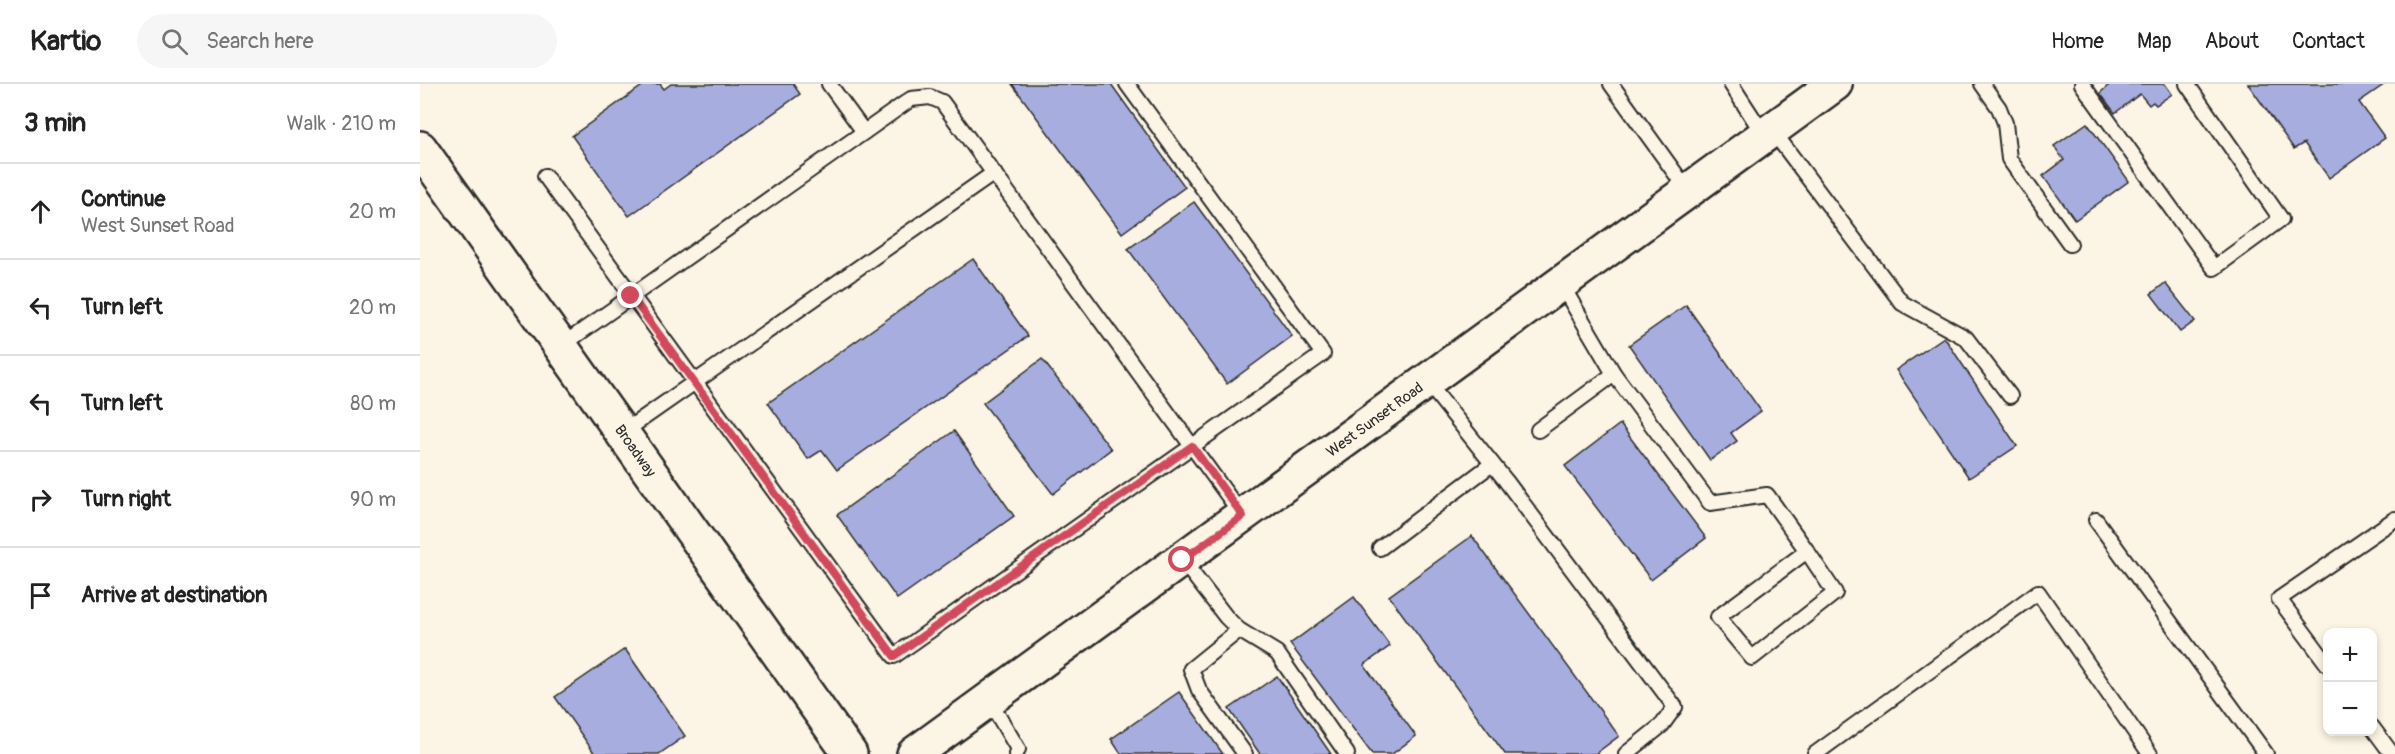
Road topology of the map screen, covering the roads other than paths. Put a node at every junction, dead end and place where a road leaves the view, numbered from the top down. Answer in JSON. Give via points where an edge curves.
{"nodes":[{"id":1,"x":829,"y":84,"type":"edge"},
{"id":2,"x":1127,"y":84,"type":"edge"},
{"id":3,"x":1611,"y":84,"type":"edge"},
{"id":4,"x":1731,"y":84,"type":"edge"},
{"id":5,"x":1835,"y":84,"type":"edge"},
{"id":6,"x":1982,"y":84,"type":"edge"},
{"id":7,"x":2082,"y":84,"type":"edge"},
{"id":8,"x":2187,"y":84,"type":"edge"},
{"id":9,"x":864,"y":132,"type":"junction"},
{"id":10,"x":1768,"y":133,"type":"junction"},
{"id":11,"x":423,"y":158,"type":"edge"},
{"id":12,"x":994,"y":173,"type":"junction"},
{"id":13,"x":545,"y":176,"type":"dead end"},
{"id":14,"x":1688,"y":191,"type":"junction"},
{"id":15,"x":2070,"y":244,"type":"dead end"},
{"id":16,"x":1561,"y":284,"type":"junction"},
{"id":17,"x":631,"y":296,"type":"junction"},
{"id":18,"x":561,"y":346,"type":"junction"},
{"id":19,"x":1614,"y":374,"type":"junction"},
{"id":20,"x":1427,"y":382,"type":"junction"},
{"id":21,"x":694,"y":383,"type":"junction"},
{"id":22,"x":2010,"y":396,"type":"dead end"},
{"id":23,"x":1538,"y":430,"type":"dead end"},
{"id":24,"x":622,"y":433,"type":"junction"},
{"id":25,"x":1192,"y":446,"type":"junction"},
{"id":26,"x":1492,"y":464,"type":"junction"},
{"id":27,"x":1243,"y":516,"type":"junction"},
{"id":28,"x":2395,"y":519,"type":"edge"},
{"id":29,"x":2096,"y":520,"type":"dead end"},
{"id":30,"x":1380,"y":548,"type":"dead end"},
{"id":31,"x":1807,"y":551,"type":"junction"},
{"id":32,"x":1182,"y":560,"type":"junction"},
{"id":33,"x":1239,"y":630,"type":"junction"},
{"id":34,"x":2323,"y":658,"type":"edge"},
{"id":35,"x":989,"y":700,"type":"junction"},
{"id":36,"x":2377,"y":733,"type":"edge"},
{"id":37,"x":850,"y":754,"type":"edge"},
{"id":38,"x":914,"y":754,"type":"edge"},
{"id":39,"x":1016,"y":754,"type":"edge"},
{"id":40,"x":1245,"y":754,"type":"edge"},
{"id":41,"x":1347,"y":754,"type":"edge"},
{"id":42,"x":1626,"y":754,"type":"edge"},
{"id":43,"x":1815,"y":754,"type":"edge"},
{"id":44,"x":2150,"y":754,"type":"edge"},
{"id":45,"x":2266,"y":754,"type":"edge"},
{"id":46,"x":2392,"y":754,"type":"edge"}],
"edges":[{"from":1,"to":9,"type":"lane"},
{"from":2,"to":25,"type":"lane","via":[[1323,354]]},
{"from":3,"to":14,"type":"lane"},
{"from":4,"to":10,"type":"lane"},
{"from":5,"to":10,"type":"main road","name":"West Sunset Road"},
{"from":6,"to":15,"type":"lane","via":[[2005,123],[2008,159]]},
{"from":7,"to":8,"type":"lane","via":[[2214,268],[2281,219]]},
{"from":9,"to":12,"type":"lane","via":[[910,99],[930,97],[942,102]]},
{"from":9,"to":17,"type":"lane"},
{"from":10,"to":14,"type":"main road","name":"West Sunset Road"},
{"from":10,"to":22,"type":"lane","via":[[1902,303],[1966,338]]},
{"from":11,"to":18,"type":"main road","name":"Broadway"},
{"from":12,"to":21,"type":"lane"},
{"from":12,"to":25,"type":"lane"},
{"from":13,"to":17,"type":"lane"},
{"from":14,"to":16,"type":"main road","name":"West Sunset Road"},
{"from":16,"to":19,"type":"lane"},
{"from":16,"to":20,"type":"main road","name":"West Sunset Road"},
{"from":17,"to":18,"type":"lane"},
{"from":17,"to":21,"type":"lane"},
{"from":18,"to":24,"type":"main road","name":"Broadway"},
{"from":19,"to":23,"type":"lane"},
{"from":19,"to":31,"type":"lane","via":[[1710,503],[1767,495]]},
{"from":20,"to":26,"type":"lane"},
{"from":20,"to":27,"type":"main road","name":"West Sunset Road"},
{"from":21,"to":24,"type":"lane"},
{"from":21,"to":25,"type":"lane","via":[[894,656]]},
{"from":24,"to":37,"type":"main road","name":"Broadway"},
{"from":25,"to":27,"type":"lane"},
{"from":26,"to":30,"type":"lane"},
{"from":26,"to":42,"type":"lane","via":[[1675,707],[1662,725]]},
{"from":27,"to":32,"type":"main road","name":"West Sunset Road"},
{"from":28,"to":34,"type":"lane","via":[[2279,599]]},
{"from":29,"to":45,"type":"lane"},
{"from":31,"to":31,"type":"lane","via":[[1718,617],[1752,658],[1835,593]]},
{"from":32,"to":33,"type":"lane"},
{"from":32,"to":35,"type":"main road","name":"West Sunset Road"},
{"from":33,"to":40,"type":"lane","via":[[1191,669],[1200,690]]},
{"from":33,"to":41,"type":"lane","via":[[1277,653]]},
{"from":35,"to":38,"type":"main road","name":"West Sunset Road"},
{"from":35,"to":39,"type":"lane","via":[[1018,749]]},
{"from":36,"to":46,"type":"lane"},
{"from":43,"to":44,"type":"lane","via":[[2038,592]]}]}
